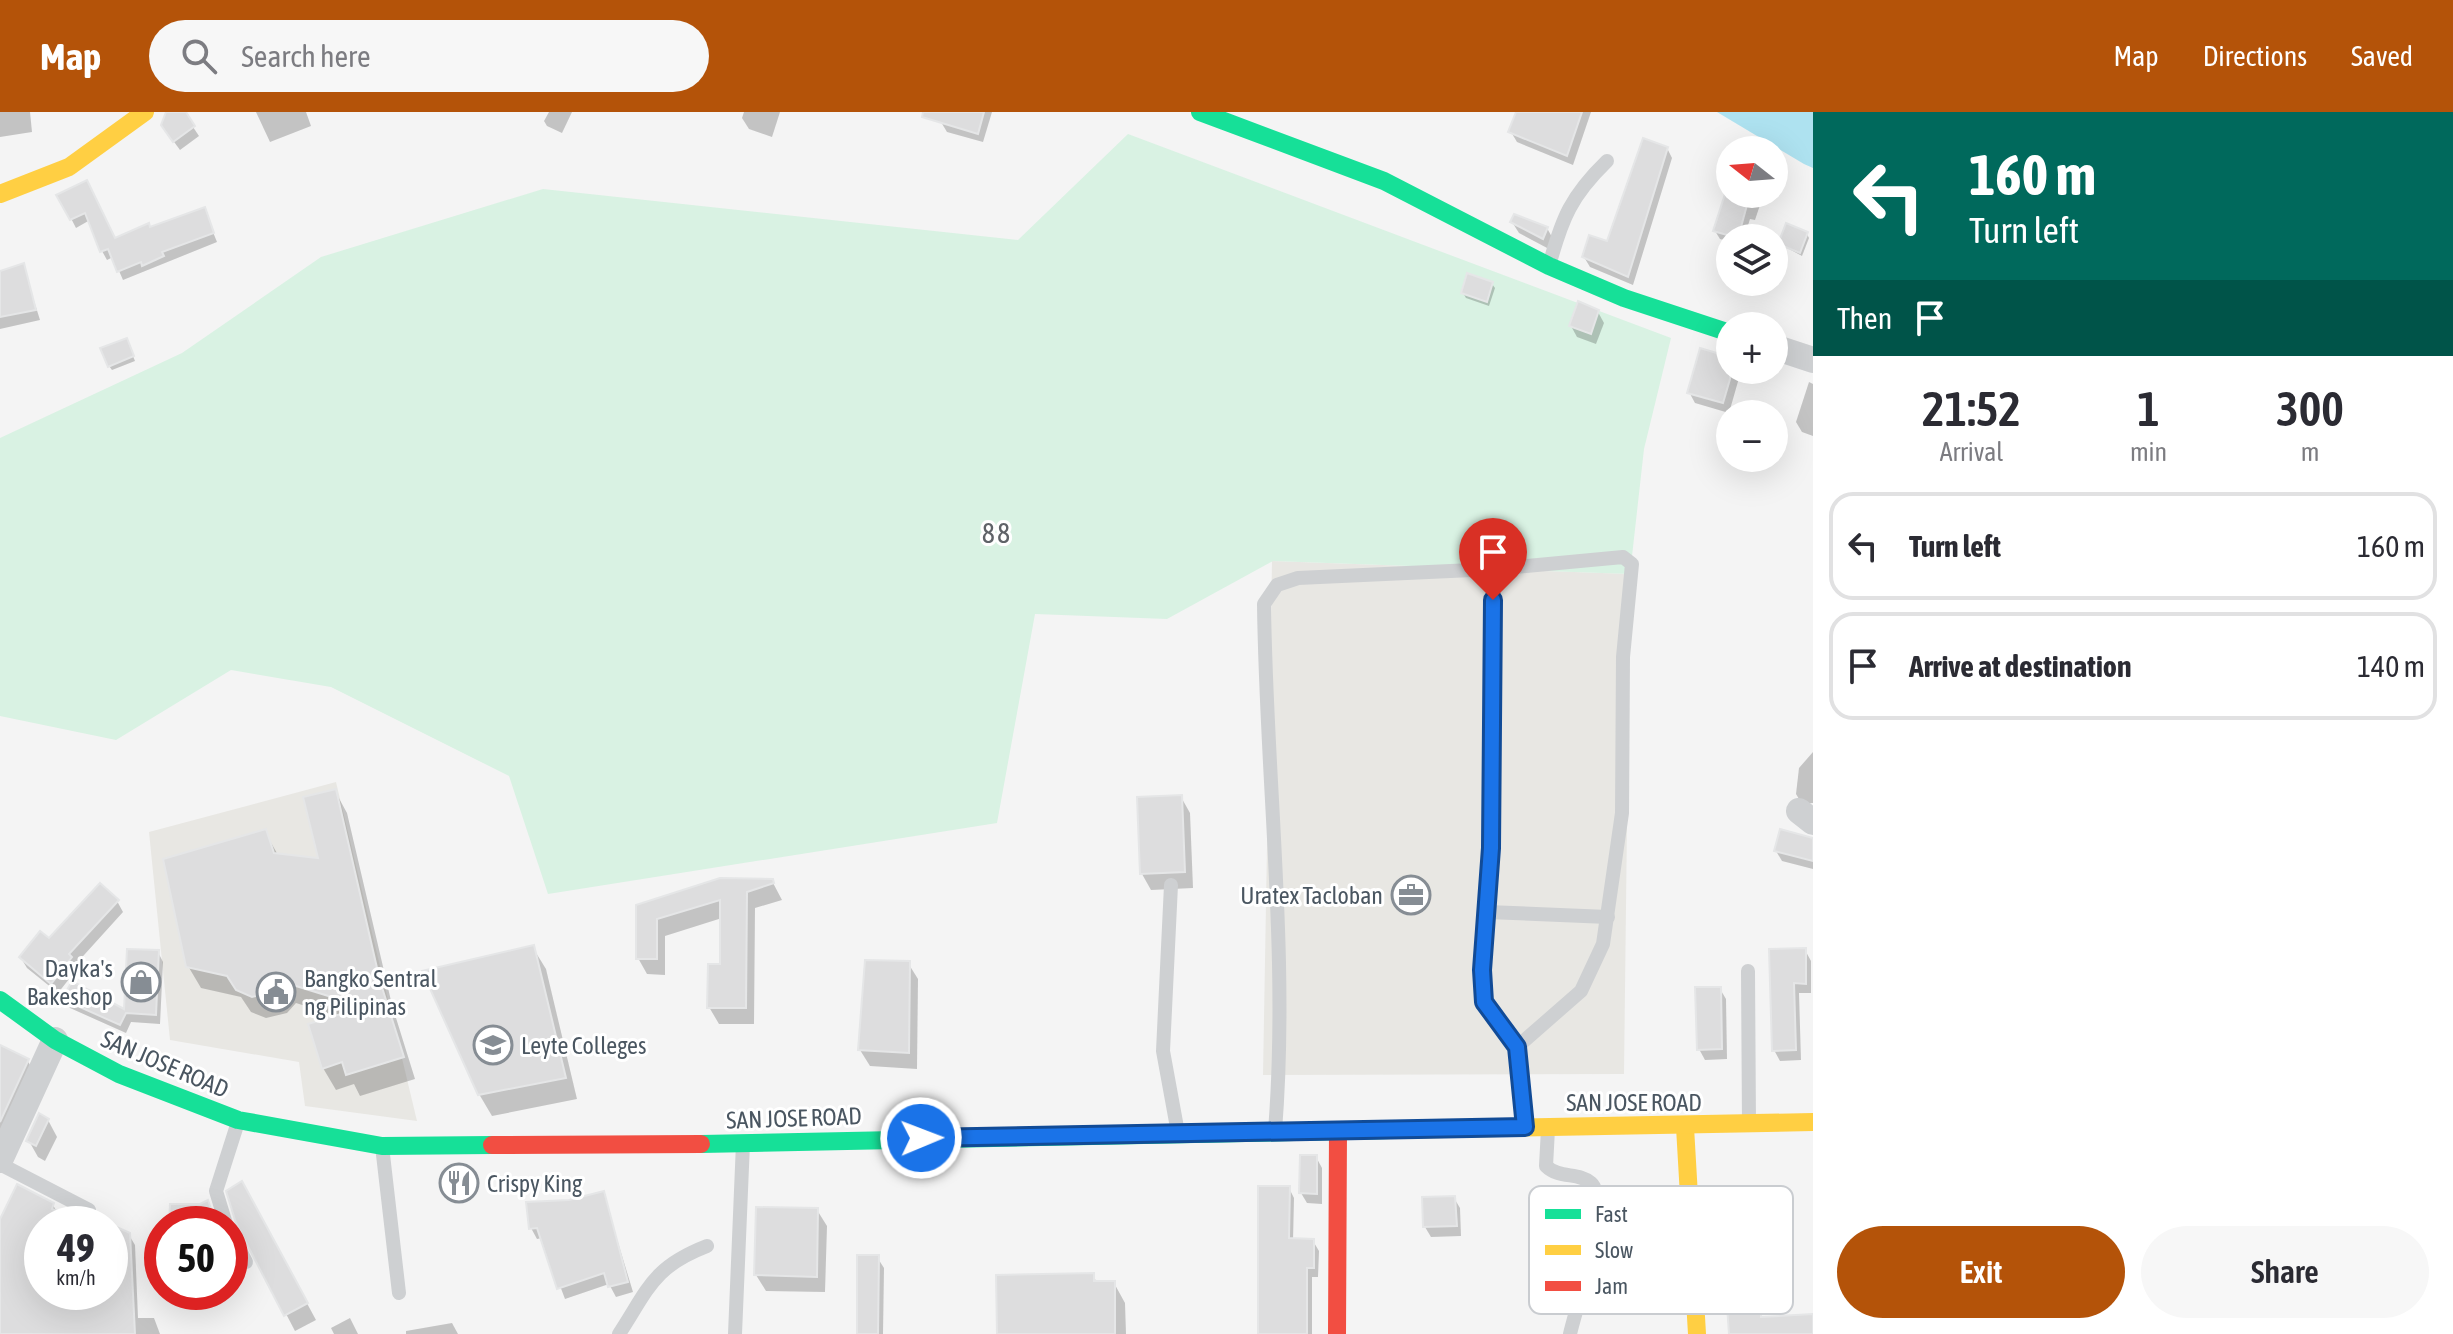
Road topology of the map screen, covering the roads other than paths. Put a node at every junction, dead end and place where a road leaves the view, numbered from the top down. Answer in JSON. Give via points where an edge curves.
{"nodes":[{"id":1,"x":145,"y":112,"type":"edge"},
{"id":2,"x":1200,"y":112,"type":"edge"},
{"id":3,"x":1607,"y":161,"type":"dead end"},
{"id":4,"x":0,"y":194,"type":"edge"},
{"id":5,"x":1549,"y":266,"type":"junction"},
{"id":6,"x":1716,"y":328,"type":"edge"},
{"id":7,"x":1788,"y":352,"type":"edge"},
{"id":8,"x":1813,"y":360,"type":"edge"},
{"id":9,"x":1494,"y":569,"type":"junction"},
{"id":10,"x":1171,"y":885,"type":"dead end"},
{"id":11,"x":1487,"y":912,"type":"junction"},
{"id":12,"x":1608,"y":917,"type":"junction"},
{"id":13,"x":1748,"y":971,"type":"dead end"},
{"id":14,"x":0,"y":1000,"type":"edge"},
{"id":15,"x":55,"y":1040,"type":"junction"},
{"id":16,"x":1517,"y":1047,"type":"junction"},
{"id":17,"x":238,"y":1120,"type":"junction"},
{"id":18,"x":1813,"y":1122,"type":"edge"},
{"id":19,"x":1749,"y":1125,"type":"junction"},
{"id":20,"x":1525,"y":1127,"type":"junction"},
{"id":21,"x":1548,"y":1127,"type":"junction"},
{"id":22,"x":1685,"y":1127,"type":"junction"},
{"id":23,"x":1338,"y":1131,"type":"junction"},
{"id":24,"x":1275,"y":1132,"type":"junction"},
{"id":25,"x":1179,"y":1133,"type":"junction"},
{"id":26,"x":743,"y":1142,"type":"junction"},
{"id":27,"x":382,"y":1146,"type":"junction"},
{"id":28,"x":0,"y":1162,"type":"edge"},
{"id":29,"x":1593,"y":1186,"type":"edge"},
{"id":30,"x":1688,"y":1186,"type":"edge"},
{"id":31,"x":82,"y":1206,"type":"edge"},
{"id":32,"x":221,"y":1206,"type":"edge"},
{"id":33,"x":707,"y":1246,"type":"dead end"},
{"id":34,"x":399,"y":1293,"type":"dead end"},
{"id":35,"x":1575,"y":1314,"type":"edge"},
{"id":36,"x":1696,"y":1314,"type":"edge"},
{"id":37,"x":619,"y":1334,"type":"edge"},
{"id":38,"x":735,"y":1334,"type":"edge"},
{"id":39,"x":1337,"y":1334,"type":"edge"},
{"id":40,"x":1570,"y":1334,"type":"edge"},
{"id":41,"x":1697,"y":1334,"type":"edge"}],
"edges":[{"from":1,"to":4,"type":"main road","via":[[69,167]]},
{"from":2,"to":5,"type":"main road","via":[[1384,181]]},
{"from":3,"to":5,"type":"lane","via":[[1578,190]]},
{"from":5,"to":6,"type":"main road"},
{"from":7,"to":8,"type":"street"},
{"from":9,"to":11,"type":"lane"},
{"from":9,"to":12,"type":"lane","via":[[1623,557],[1632,564],[1623,657],[1622,813]]},
{"from":9,"to":24,"type":"lane","via":[[1298,578],[1277,585],[1264,604],[1276,864]]},
{"from":10,"to":25,"type":"lane","via":[[1162,1028]]},
{"from":11,"to":12,"type":"lane"},
{"from":11,"to":16,"type":"lane","via":[[1484,1002]]},
{"from":12,"to":16,"type":"lane","via":[[1603,944],[1581,991]]},
{"from":13,"to":19,"type":"lane"},
{"from":14,"to":15,"type":"main road","name":"SAN JOSE ROAD"},
{"from":15,"to":17,"type":"main road","name":"SAN JOSE ROAD","via":[[119,1074]]},
{"from":15,"to":28,"type":"street"},
{"from":16,"to":20,"type":"lane"},
{"from":17,"to":27,"type":"main road","name":"SAN JOSE ROAD"},
{"from":17,"to":32,"type":"lane","via":[[216,1191]]},
{"from":18,"to":19,"type":"main road","name":"SAN JOSE ROAD"},
{"from":19,"to":22,"type":"main road","name":"SAN JOSE ROAD"},
{"from":20,"to":21,"type":"main road","name":"SAN JOSE ROAD"},
{"from":20,"to":23,"type":"main road","name":"SAN JOSE ROAD"},
{"from":21,"to":22,"type":"main road","name":"SAN JOSE ROAD"},
{"from":21,"to":29,"type":"lane","via":[[1546,1166]]},
{"from":22,"to":30,"type":"main road"},
{"from":23,"to":24,"type":"main road","name":"SAN JOSE ROAD"},
{"from":23,"to":39,"type":"main road"},
{"from":24,"to":25,"type":"main road","name":"SAN JOSE ROAD"},
{"from":25,"to":26,"type":"main road","name":"SAN JOSE ROAD"},
{"from":26,"to":27,"type":"main road","name":"SAN JOSE ROAD"},
{"from":26,"to":38,"type":"lane"},
{"from":27,"to":34,"type":"lane"},
{"from":28,"to":31,"type":"lane"},
{"from":33,"to":37,"type":"lane","via":[[675,1259],[659,1273]]},
{"from":35,"to":40,"type":"lane"},
{"from":36,"to":41,"type":"main road"}]}
